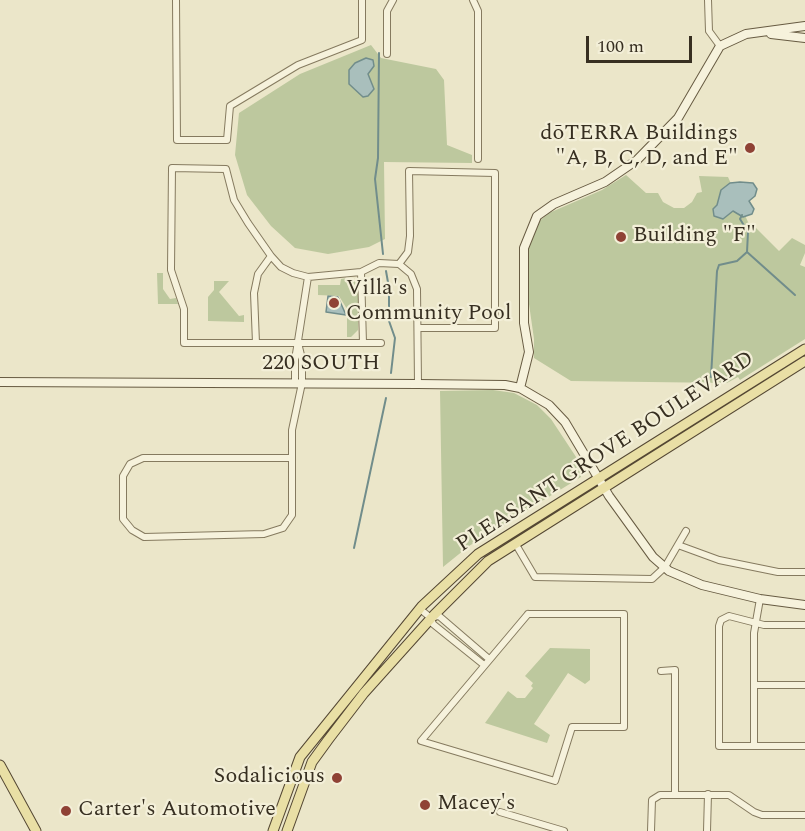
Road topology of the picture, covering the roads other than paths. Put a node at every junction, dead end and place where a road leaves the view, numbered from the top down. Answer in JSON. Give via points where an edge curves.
{"nodes":[{"id":1,"x":176,"y":0,"type":"edge"},
{"id":2,"x":362,"y":0,"type":"edge"},
{"id":3,"x":393,"y":0,"type":"edge"},
{"id":4,"x":473,"y":0,"type":"edge"},
{"id":5,"x":708,"y":0,"type":"edge"},
{"id":6,"x":805,"y":26,"type":"edge"},
{"id":7,"x":762,"y":33,"type":"junction"},
{"id":8,"x":805,"y":38,"type":"edge"},
{"id":9,"x":720,"y":46,"type":"junction"},
{"id":10,"x":387,"y":54,"type":"dead end"},
{"id":11,"x":478,"y":159,"type":"dead end"},
{"id":12,"x":271,"y":256,"type":"junction"},
{"id":13,"x":399,"y":264,"type":"junction"},
{"id":14,"x":361,"y":272,"type":"junction"},
{"id":15,"x":308,"y":277,"type":"junction"},
{"id":16,"x":418,"y":328,"type":"junction"},
{"id":17,"x":256,"y":343,"type":"junction"},
{"id":18,"x":298,"y":343,"type":"junction"},
{"id":19,"x":363,"y":343,"type":"junction"},
{"id":20,"x":381,"y":343,"type":"dead end"},
{"id":21,"x":805,"y":349,"type":"edge"},
{"id":22,"x":805,"y":361,"type":"edge"},
{"id":23,"x":0,"y":382,"type":"edge"},
{"id":24,"x":299,"y":383,"type":"junction"},
{"id":25,"x":418,"y":384,"type":"junction"},
{"id":26,"x":520,"y":388,"type":"junction"},
{"id":27,"x":292,"y":458,"type":"junction"},
{"id":28,"x":600,"y":482,"type":"junction"},
{"id":29,"x":686,"y":531,"type":"dead end"},
{"id":30,"x":515,"y":543,"type":"junction"},
{"id":31,"x":678,"y":545,"type":"junction"},
{"id":32,"x":665,"y":567,"type":"junction"},
{"id":33,"x":805,"y":572,"type":"edge"},
{"id":34,"x":760,"y":598,"type":"junction"},
{"id":35,"x":805,"y":605,"type":"edge"},
{"id":36,"x":420,"y":609,"type":"junction"},
{"id":37,"x":431,"y":618,"type":"junction"},
{"id":38,"x":755,"y":622,"type":"junction"},
{"id":39,"x":805,"y":625,"type":"edge"},
{"id":40,"x":450,"y":626,"type":"junction"},
{"id":41,"x":443,"y":632,"type":"junction"},
{"id":42,"x":487,"y":662,"type":"junction"},
{"id":43,"x":661,"y":671,"type":"dead end"},
{"id":44,"x":805,"y":685,"type":"edge"},
{"id":45,"x":754,"y":686,"type":"junction"},
{"id":46,"x":754,"y":746,"type":"junction"},
{"id":47,"x":805,"y":746,"type":"edge"},
{"id":48,"x":0,"y":765,"type":"edge"},
{"id":49,"x":675,"y":794,"type":"junction"},
{"id":50,"x":708,"y":794,"type":"junction"},
{"id":51,"x":500,"y":812,"type":"dead end"},
{"id":52,"x":805,"y":815,"type":"edge"},
{"id":53,"x":552,"y":829,"type":"edge"},
{"id":54,"x":36,"y":831,"type":"edge"},
{"id":55,"x":273,"y":831,"type":"edge"},
{"id":56,"x":287,"y":831,"type":"edge"},
{"id":57,"x":564,"y":831,"type":"edge"},
{"id":58,"x":651,"y":831,"type":"edge"},
{"id":59,"x":707,"y":831,"type":"edge"}],
"edges":[{"from":1,"to":2,"type":"street","via":[[177,140],[227,140],[230,106],[298,65],[362,40]]},
{"from":3,"to":10,"type":"street","via":[[387,12]]},
{"from":4,"to":11,"type":"street","via":[[478,11]]},
{"from":5,"to":9,"type":"street","via":[[709,31]]},
{"from":6,"to":7,"type":"street"},
{"from":7,"to":8,"type":"street"},
{"from":7,"to":9,"type":"street","via":[[746,34]]},
{"from":9,"to":26,"type":"street","via":[[678,118],[638,160],[605,182],[548,207],[534,220],[524,248],[524,323],[529,352]]},
{"from":12,"to":15,"type":"street","via":[[281,267]]},
{"from":12,"to":17,"type":"street","via":[[258,274],[254,293]]},
{"from":12,"to":17,"type":"street","via":[[234,200],[226,169],[172,168],[171,270],[184,309],[184,343]]},
{"from":13,"to":14,"type":"street","via":[[379,263]]},
{"from":13,"to":16,"type":"street","via":[[411,274],[417,289]]},
{"from":13,"to":16,"type":"street","via":[[408,252],[410,236],[409,171],[495,173],[495,328]]},
{"from":14,"to":15,"type":"street"},
{"from":14,"to":19,"type":"street"},
{"from":15,"to":18,"type":"street"},
{"from":16,"to":25,"type":"street"},
{"from":17,"to":18,"type":"street"},
{"from":18,"to":19,"type":"street"},
{"from":18,"to":24,"type":"street"},
{"from":19,"to":20,"type":"street"},
{"from":21,"to":28,"type":"main road","name":"PLEASANT GROVE BOULEVARD"},
{"from":22,"to":28,"type":"main road","name":"PLEASANT GROVE BOULEVARD"},
{"from":23,"to":24,"type":"street","name":"220 SOUTH"},
{"from":24,"to":25,"type":"street","name":"220 SOUTH"},
{"from":24,"to":27,"type":"street"},
{"from":25,"to":26,"type":"street","name":"220 SOUTH"},
{"from":26,"to":28,"type":"street","name":"220 SOUTH","via":[[549,405],[565,422]]},
{"from":27,"to":27,"type":"street","via":[[143,458],[130,464],[123,476],[123,519],[144,537],[264,534],[284,528],[292,515]]},
{"from":28,"to":30,"type":"main road","name":"PLEASANT GROVE BOULEVARD"},
{"from":28,"to":32,"type":"street","name":"220 SOUTH","via":[[653,557]]},
{"from":28,"to":36,"type":"main road","name":"PLEASANT GROVE BOULEVARD","via":[[478,554]]},
{"from":29,"to":31,"type":"street"},
{"from":30,"to":32,"type":"street","via":[[535,577],[652,579]]},
{"from":30,"to":37,"type":"main road","name":"PLEASANT GROVE BOULEVARD","via":[[488,561]]},
{"from":31,"to":32,"type":"street"},
{"from":31,"to":33,"type":"street","via":[[719,560],[778,572]]},
{"from":32,"to":34,"type":"street","name":"220 SOUTH","via":[[690,582]]},
{"from":34,"to":35,"type":"street","name":"220 SOUTH"},
{"from":34,"to":38,"type":"street"},
{"from":36,"to":37,"type":"street"},
{"from":36,"to":55,"type":"main road","name":"PLEASANT GROVE BOULEVARD","via":[[300,757]]},
{"from":37,"to":40,"type":"street","via":[[439,616]]},
{"from":37,"to":41,"type":"street"},
{"from":37,"to":56,"type":"main road","name":"PLEASANT GROVE BOULEVARD","via":[[364,693],[312,762]]},
{"from":38,"to":39,"type":"street"},
{"from":38,"to":45,"type":"street"},
{"from":38,"to":46,"type":"street","via":[[729,616],[719,626],[718,746]]},
{"from":40,"to":41,"type":"street"},
{"from":40,"to":42,"type":"street"},
{"from":41,"to":42,"type":"street"},
{"from":42,"to":42,"type":"street","via":[[528,614],[624,614],[624,727],[572,727],[555,781],[421,741]]},
{"from":43,"to":49,"type":"street","via":[[675,670]]},
{"from":44,"to":45,"type":"street"},
{"from":45,"to":46,"type":"street"},
{"from":46,"to":47,"type":"street"},
{"from":48,"to":54,"type":"main road"},
{"from":49,"to":50,"type":"street"},
{"from":49,"to":58,"type":"street","via":[[652,800]]},
{"from":50,"to":52,"type":"street","via":[[729,795],[762,815]]},
{"from":50,"to":59,"type":"street"},
{"from":51,"to":53,"type":"street"},
{"from":53,"to":57,"type":"street"}]}
